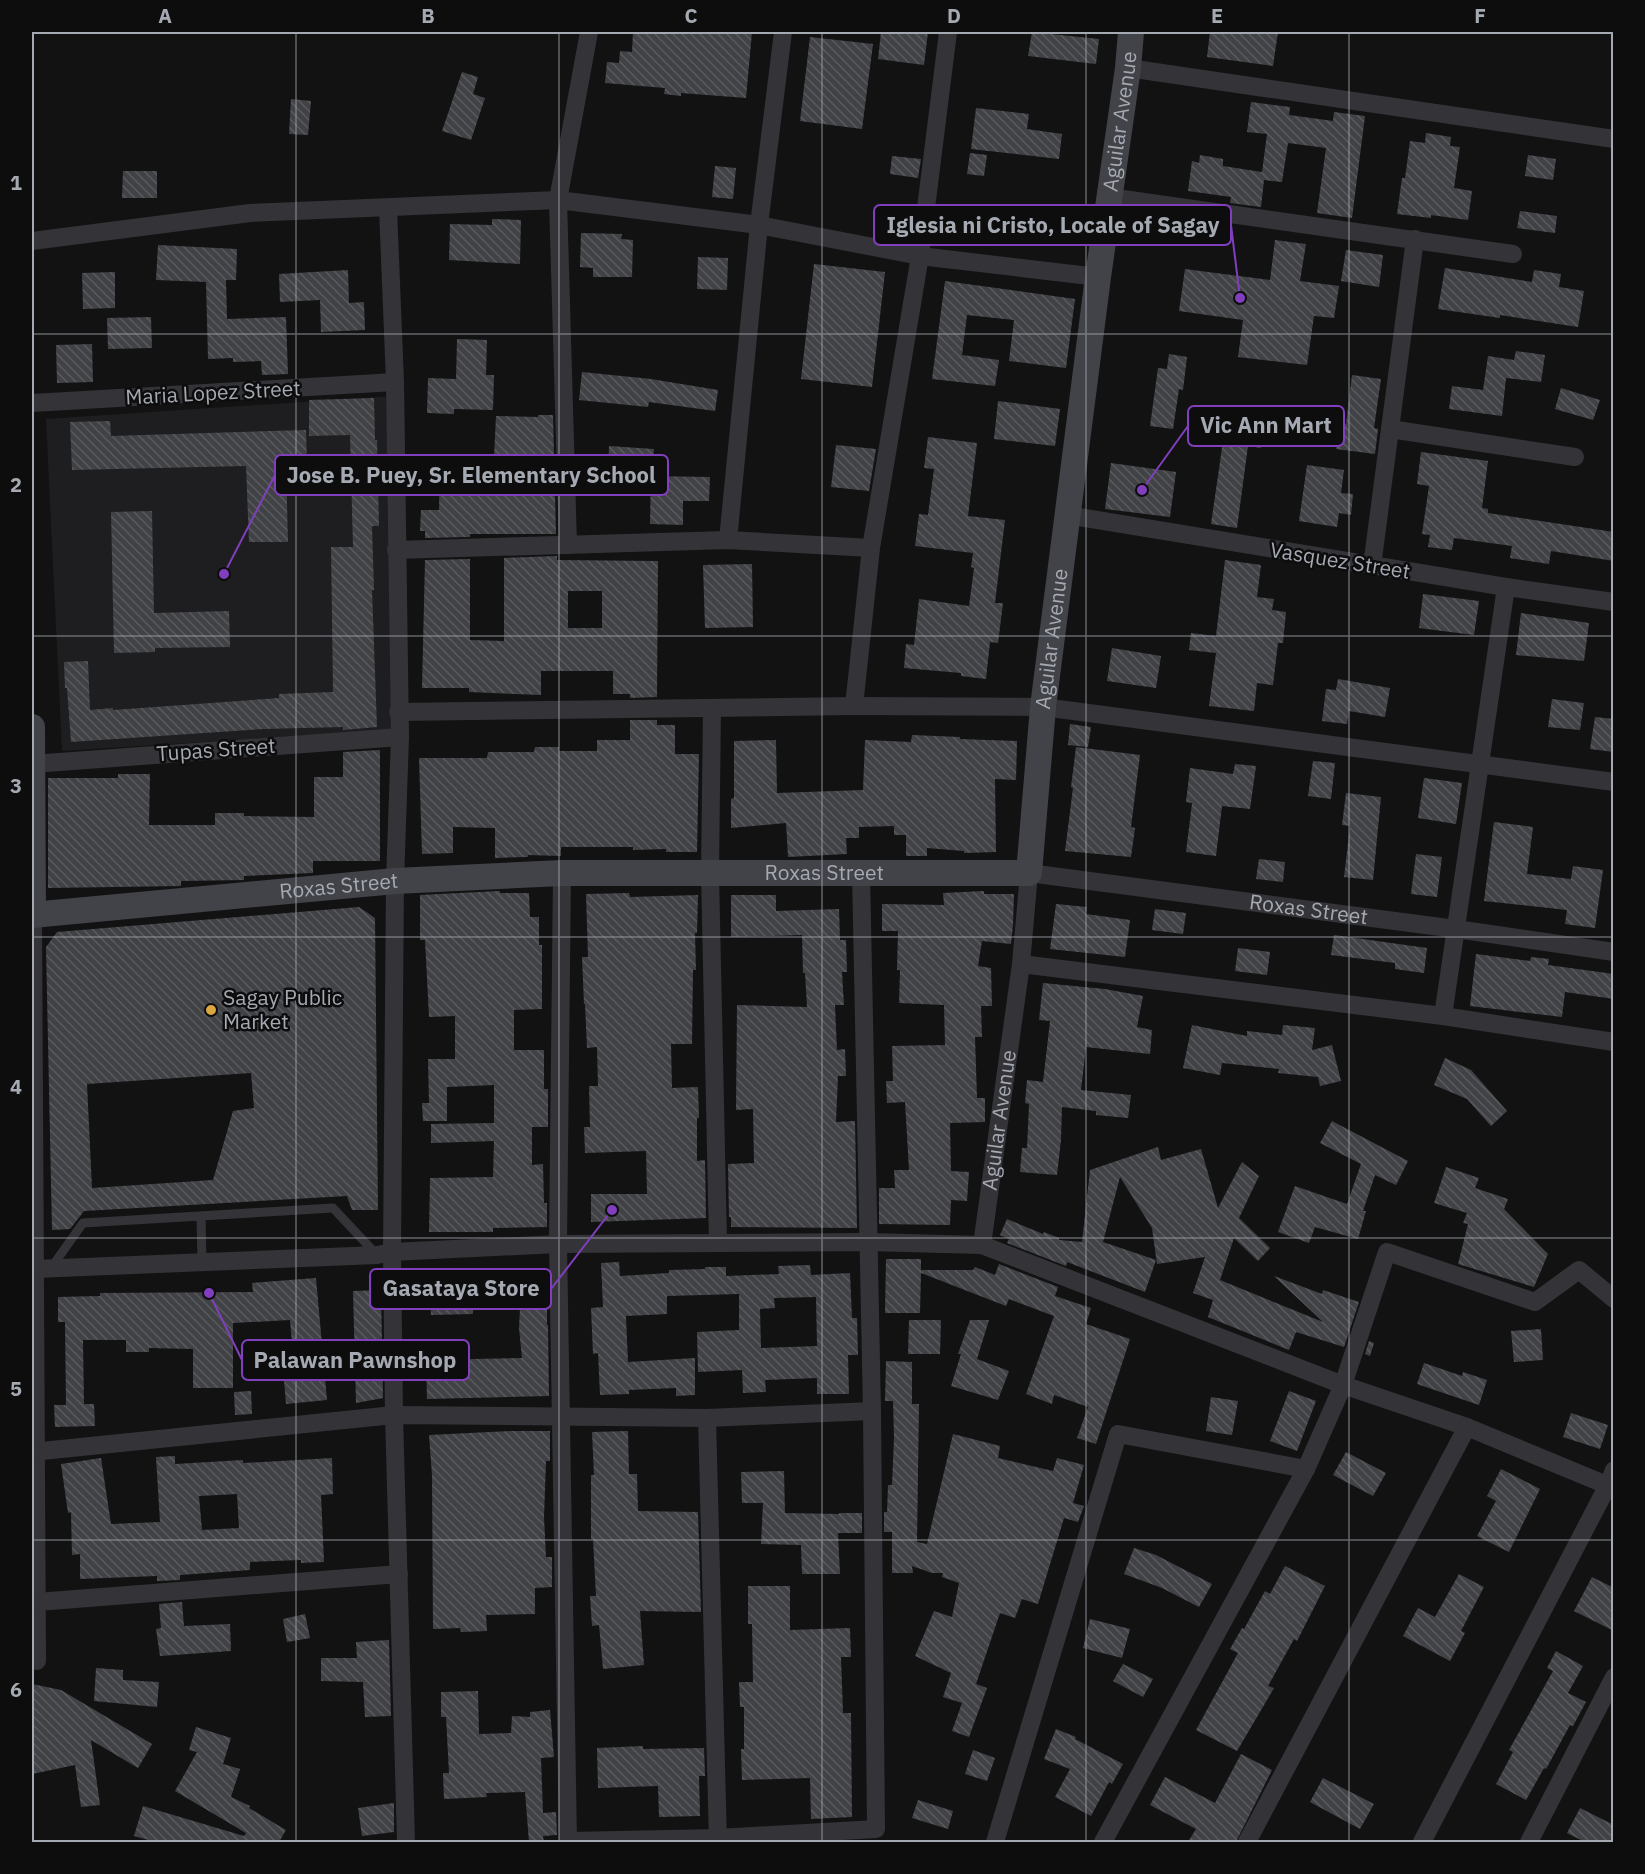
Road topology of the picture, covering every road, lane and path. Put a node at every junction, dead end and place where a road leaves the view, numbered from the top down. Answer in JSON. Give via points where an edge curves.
{"nodes":[{"id":1,"x":589,"y":32,"type":"edge"},
{"id":2,"x":783,"y":32,"type":"edge"},
{"id":3,"x":948,"y":32,"type":"edge"},
{"id":4,"x":1131,"y":32,"type":"edge"},
{"id":5,"x":1128,"y":68,"type":"junction"},
{"id":6,"x":1614,"y":139,"type":"edge"},
{"id":7,"x":1109,"y":197,"type":"junction"},
{"id":8,"x":558,"y":200,"type":"junction"},
{"id":9,"x":388,"y":208,"type":"junction"},
{"id":10,"x":759,"y":225,"type":"junction"},
{"id":11,"x":1415,"y":239,"type":"junction"},
{"id":12,"x":32,"y":241,"type":"edge"},
{"id":13,"x":1513,"y":254,"type":"dead end"},
{"id":14,"x":920,"y":256,"type":"junction"},
{"id":15,"x":1098,"y":277,"type":"junction"},
{"id":16,"x":395,"y":382,"type":"junction"},
{"id":17,"x":32,"y":403,"type":"edge"},
{"id":18,"x":1390,"y":429,"type":"junction"},
{"id":19,"x":1575,"y":457,"type":"dead end"},
{"id":20,"x":1067,"y":515,"type":"junction"},
{"id":21,"x":728,"y":540,"type":"junction"},
{"id":22,"x":568,"y":544,"type":"junction"},
{"id":23,"x":871,"y":548,"type":"junction"},
{"id":24,"x":396,"y":550,"type":"junction"},
{"id":25,"x":1372,"y":566,"type":"junction"},
{"id":26,"x":1506,"y":587,"type":"junction"},
{"id":27,"x":1614,"y":602,"type":"edge"},
{"id":28,"x":854,"y":706,"type":"junction"},
{"id":29,"x":1043,"y":707,"type":"junction"},
{"id":30,"x":712,"y":708,"type":"junction"},
{"id":31,"x":398,"y":712,"type":"junction"},
{"id":32,"x":32,"y":727,"type":"edge"},
{"id":33,"x":400,"y":737,"type":"junction"},
{"id":34,"x":32,"y":764,"type":"edge"},
{"id":35,"x":1480,"y":764,"type":"junction"},
{"id":36,"x":1614,"y":783,"type":"edge"},
{"id":37,"x":562,"y":873,"type":"junction"},
{"id":38,"x":711,"y":873,"type":"junction"},
{"id":39,"x":861,"y":873,"type":"junction"},
{"id":40,"x":1029,"y":873,"type":"junction"},
{"id":41,"x":395,"y":881,"type":"junction"},
{"id":42,"x":32,"y":915,"type":"edge"},
{"id":43,"x":1456,"y":928,"type":"junction"},
{"id":44,"x":1614,"y":952,"type":"edge"},
{"id":45,"x":1021,"y":964,"type":"junction"},
{"id":46,"x":1443,"y":1016,"type":"junction"},
{"id":47,"x":1614,"y":1042,"type":"edge"},
{"id":48,"x":201,"y":1216,"type":"junction"},
{"id":49,"x":718,"y":1242,"type":"junction"},
{"id":50,"x":868,"y":1242,"type":"junction"},
{"id":51,"x":558,"y":1244,"type":"junction"},
{"id":52,"x":982,"y":1245,"type":"junction"},
{"id":53,"x":384,"y":1253,"type":"junction"},
{"id":54,"x":202,"y":1262,"type":"junction"},
{"id":55,"x":43,"y":1269,"type":"junction"},
{"id":56,"x":1614,"y":1299,"type":"edge"},
{"id":57,"x":1343,"y":1385,"type":"junction"},
{"id":58,"x":872,"y":1411,"type":"junction"},
{"id":59,"x":394,"y":1415,"type":"junction"},
{"id":60,"x":560,"y":1416,"type":"junction"},
{"id":61,"x":707,"y":1418,"type":"junction"},
{"id":62,"x":1467,"y":1427,"type":"junction"},
{"id":63,"x":34,"y":1451,"type":"edge"},
{"id":64,"x":1306,"y":1470,"type":"junction"},
{"id":65,"x":1612,"y":1481,"type":"edge"},
{"id":66,"x":399,"y":1574,"type":"junction"},
{"id":67,"x":37,"y":1602,"type":"junction"},
{"id":68,"x":37,"y":1661,"type":"dead end"},
{"id":69,"x":1614,"y":1677,"type":"edge"},
{"id":70,"x":718,"y":1840,"type":"edge"},
{"id":71,"x":406,"y":1842,"type":"edge"},
{"id":72,"x":568,"y":1842,"type":"edge"},
{"id":73,"x":995,"y":1842,"type":"edge"},
{"id":74,"x":1103,"y":1842,"type":"edge"},
{"id":75,"x":1246,"y":1842,"type":"edge"},
{"id":76,"x":1422,"y":1842,"type":"edge"},
{"id":77,"x":1529,"y":1842,"type":"edge"}],
"edges":[{"from":1,"to":8,"type":"street"},
{"from":2,"to":10,"type":"street"},
{"from":3,"to":14,"type":"street"},
{"from":4,"to":5,"type":"street","name":"Aguilar Avenue"},
{"from":5,"to":6,"type":"street"},
{"from":5,"to":7,"type":"street","name":"Aguilar Avenue"},
{"from":7,"to":11,"type":"street"},
{"from":7,"to":15,"type":"street","name":"Aguilar Avenue"},
{"from":8,"to":9,"type":"street"},
{"from":8,"to":10,"type":"street"},
{"from":8,"to":22,"type":"street"},
{"from":9,"to":12,"type":"street","via":[[250,213]]},
{"from":9,"to":16,"type":"street"},
{"from":10,"to":14,"type":"street"},
{"from":10,"to":21,"type":"street"},
{"from":11,"to":13,"type":"street"},
{"from":11,"to":18,"type":"street"},
{"from":14,"to":15,"type":"street"},
{"from":14,"to":23,"type":"street"},
{"from":15,"to":20,"type":"street","name":"Aguilar Avenue"},
{"from":16,"to":17,"type":"street","name":"Maria Lopez Street"},
{"from":16,"to":24,"type":"street"},
{"from":18,"to":19,"type":"street"},
{"from":18,"to":25,"type":"street"},
{"from":20,"to":25,"type":"street","name":"Vasquez Street"},
{"from":20,"to":29,"type":"street","name":"Aguilar Avenue"},
{"from":21,"to":22,"type":"street"},
{"from":21,"to":23,"type":"street"},
{"from":22,"to":24,"type":"street"},
{"from":23,"to":28,"type":"street"},
{"from":24,"to":31,"type":"street"},
{"from":25,"to":26,"type":"street","name":"Vasquez Street"},
{"from":26,"to":27,"type":"street","name":"Vasquez Street"},
{"from":26,"to":35,"type":"street"},
{"from":28,"to":29,"type":"street"},
{"from":28,"to":30,"type":"street"},
{"from":29,"to":35,"type":"street"},
{"from":29,"to":40,"type":"street","name":"Aguilar Avenue"},
{"from":30,"to":31,"type":"street"},
{"from":30,"to":38,"type":"street"},
{"from":31,"to":33,"type":"street"},
{"from":32,"to":34,"type":"street"},
{"from":33,"to":34,"type":"street","name":"Tupas Street"},
{"from":33,"to":41,"type":"street"},
{"from":34,"to":42,"type":"street"},
{"from":35,"to":36,"type":"street"},
{"from":35,"to":43,"type":"street"},
{"from":37,"to":38,"type":"street","name":"Roxas Street"},
{"from":37,"to":41,"type":"street","name":"Roxas Street"},
{"from":37,"to":51,"type":"street"},
{"from":38,"to":39,"type":"street","name":"Roxas Street"},
{"from":38,"to":49,"type":"street"},
{"from":39,"to":40,"type":"street","name":"Roxas Street"},
{"from":39,"to":50,"type":"street"},
{"from":40,"to":43,"type":"street","name":"Roxas Street"},
{"from":40,"to":45,"type":"street","name":"Aguilar Avenue"},
{"from":41,"to":42,"type":"street","name":"Roxas Street"},
{"from":41,"to":53,"type":"street"},
{"from":42,"to":55,"type":"street"},
{"from":43,"to":44,"type":"street","name":"Roxas Street"},
{"from":43,"to":46,"type":"street"},
{"from":45,"to":46,"type":"street"},
{"from":45,"to":52,"type":"street","name":"Aguilar Avenue"},
{"from":46,"to":47,"type":"street"},
{"from":48,"to":53,"type":"lane","via":[[333,1208]]},
{"from":48,"to":54,"type":"lane"},
{"from":48,"to":55,"type":"lane","via":[[83,1223]]},
{"from":49,"to":50,"type":"street"},
{"from":49,"to":51,"type":"street"},
{"from":50,"to":52,"type":"street"},
{"from":50,"to":58,"type":"street"},
{"from":51,"to":53,"type":"street"},
{"from":51,"to":60,"type":"street"},
{"from":52,"to":57,"type":"street"},
{"from":53,"to":54,"type":"street"},
{"from":53,"to":59,"type":"street"},
{"from":54,"to":55,"type":"street"},
{"from":55,"to":63,"type":"street"},
{"from":56,"to":57,"type":"street","via":[[1579,1270],[1535,1302],[1387,1252]]},
{"from":57,"to":62,"type":"street"},
{"from":57,"to":64,"type":"street"},
{"from":58,"to":61,"type":"street"},
{"from":58,"to":70,"type":"street","via":[[876,1829]]},
{"from":59,"to":60,"type":"street"},
{"from":59,"to":63,"type":"street"},
{"from":59,"to":66,"type":"street"},
{"from":60,"to":61,"type":"street"},
{"from":60,"to":72,"type":"street"},
{"from":61,"to":70,"type":"street"},
{"from":62,"to":65,"type":"street"},
{"from":62,"to":75,"type":"street"},
{"from":63,"to":67,"type":"street"},
{"from":64,"to":73,"type":"street","via":[[1118,1434]]},
{"from":64,"to":74,"type":"street"},
{"from":65,"to":76,"type":"street"},
{"from":66,"to":67,"type":"street"},
{"from":66,"to":71,"type":"street"},
{"from":67,"to":68,"type":"street"},
{"from":69,"to":77,"type":"street"},
{"from":70,"to":72,"type":"street"}]}
